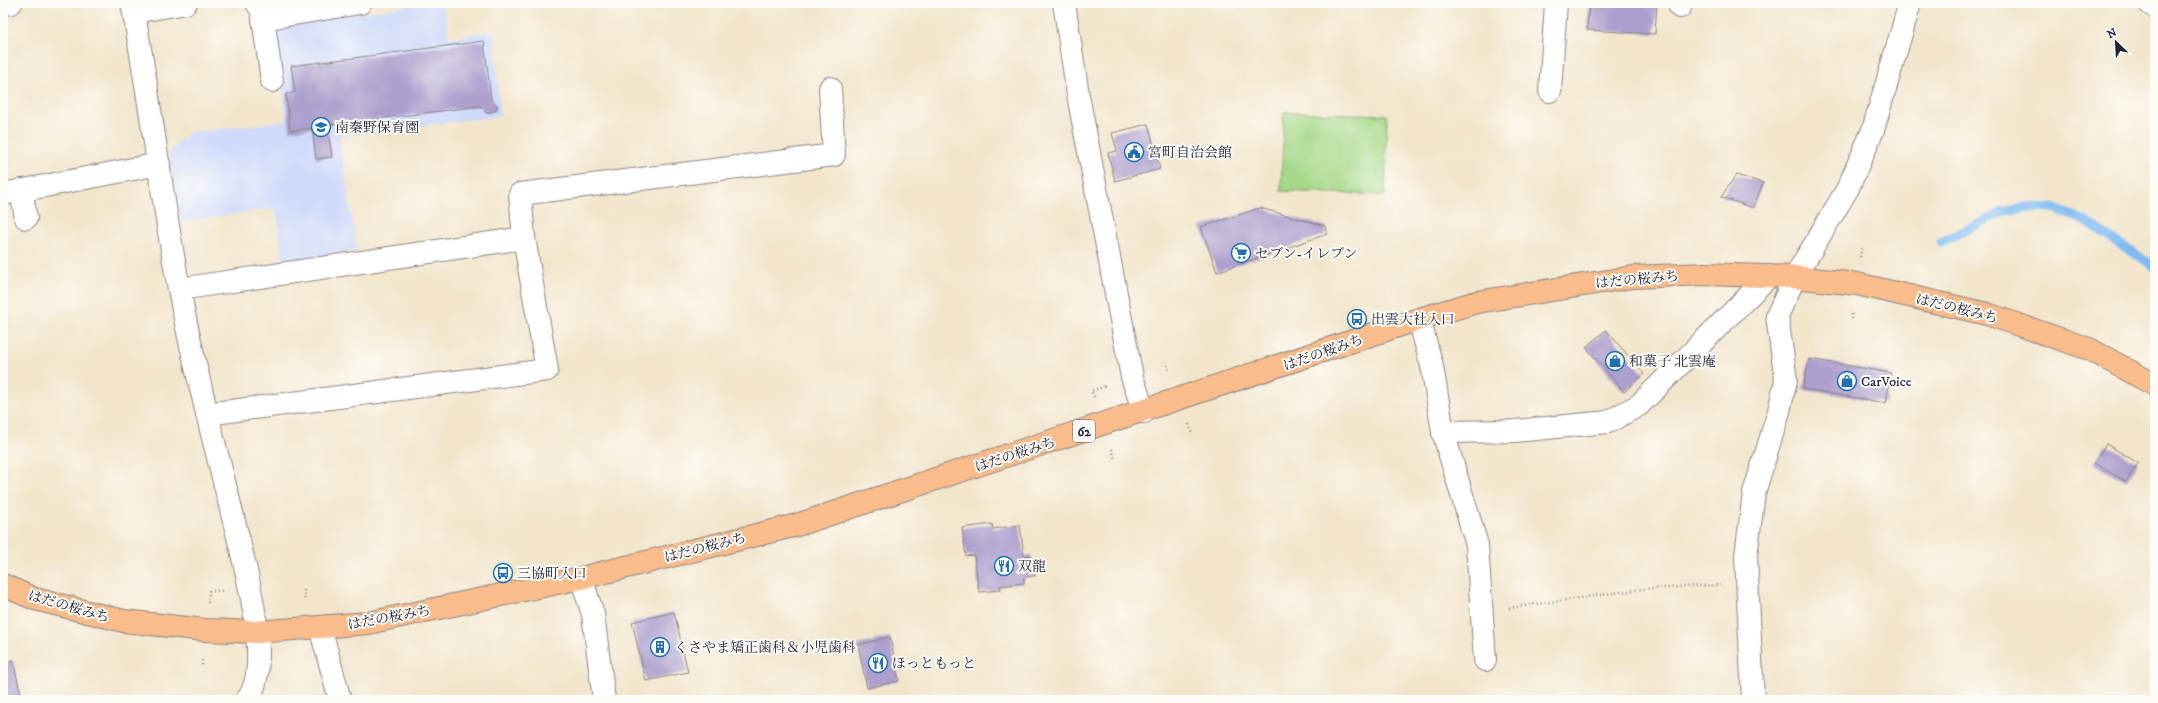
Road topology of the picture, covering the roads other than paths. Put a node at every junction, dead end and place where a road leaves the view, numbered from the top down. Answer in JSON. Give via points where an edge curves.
{"nodes":[{"id":1,"x":11,"y":3,"type":"edge"},
{"id":2,"x":186,"y":3,"type":"edge"},
{"id":3,"x":360,"y":3,"type":"edge"},
{"id":4,"x":1064,"y":3,"type":"edge"},
{"id":5,"x":1556,"y":3,"type":"edge"},
{"id":6,"x":1910,"y":3,"type":"edge"},
{"id":7,"x":2150,"y":3,"type":"edge"},
{"id":8,"x":3,"y":4,"type":"edge"},
{"id":9,"x":133,"y":7,"type":"edge"},
{"id":10,"x":2155,"y":7,"type":"edge"},
{"id":11,"x":260,"y":11,"type":"edge"},
{"id":12,"x":272,"y":81,"type":"dead end"},
{"id":13,"x":830,"y":88,"type":"dead end"},
{"id":14,"x":1550,"y":91,"type":"dead end"},
{"id":15,"x":159,"y":164,"type":"junction"},
{"id":16,"x":12,"y":192,"type":"edge"},
{"id":17,"x":26,"y":218,"type":"dead end"},
{"id":18,"x":524,"y":238,"type":"junction"},
{"id":19,"x":1769,"y":276,"type":"junction"},
{"id":20,"x":1795,"y":277,"type":"junction"},
{"id":21,"x":179,"y":289,"type":"junction"},
{"id":22,"x":1419,"y":319,"type":"junction"},
{"id":23,"x":2155,"y":385,"type":"edge"},
{"id":24,"x":1144,"y":412,"type":"junction"},
{"id":25,"x":207,"y":414,"type":"junction"},
{"id":26,"x":1443,"y":432,"type":"junction"},
{"id":27,"x":581,"y":578,"type":"junction"},
{"id":28,"x":3,"y":585,"type":"edge"},
{"id":29,"x":320,"y":627,"type":"junction"},
{"id":30,"x":257,"y":632,"type":"junction"},
{"id":31,"x":1485,"y":660,"type":"dead end"},
{"id":32,"x":247,"y":700,"type":"edge"},
{"id":33,"x":340,"y":700,"type":"edge"},
{"id":34,"x":604,"y":700,"type":"edge"},
{"id":35,"x":1753,"y":700,"type":"edge"}],
"edges":[{"from":1,"to":8,"type":"street"},
{"from":2,"to":9,"type":"street"},
{"from":3,"to":11,"type":"street"},
{"from":4,"to":24,"type":"street","via":[[1078,95],[1129,362]]},
{"from":5,"to":14,"type":"street"},
{"from":6,"to":20,"type":"street","via":[[1873,130],[1848,188]]},
{"from":7,"to":10,"type":"street"},
{"from":9,"to":15,"type":"street"},
{"from":11,"to":12,"type":"street"},
{"from":13,"to":18,"type":"street","via":[[834,155],[520,194]]},
{"from":15,"to":16,"type":"street"},
{"from":15,"to":21,"type":"street"},
{"from":16,"to":17,"type":"street"},
{"from":18,"to":21,"type":"street"},
{"from":18,"to":25,"type":"street","via":[[547,370]]},
{"from":19,"to":20,"type":"main road","name":"はだの桜みち","number":"62"},
{"from":19,"to":22,"type":"main road","name":"はだの桜みち","number":"62","via":[[1705,274],[1633,277],[1477,302]]},
{"from":19,"to":26,"type":"street","via":[[1639,405],[1608,422],[1514,431]]},
{"from":20,"to":23,"type":"main road","name":"はだの桜みち","number":"62","via":[[1856,284],[1988,314],[2089,349]]},
{"from":20,"to":35,"type":"street","via":[[1777,316],[1786,380],[1754,493],[1746,556]]},
{"from":21,"to":25,"type":"street"},
{"from":22,"to":24,"type":"main road","name":"はだの桜みち","number":"62"},
{"from":22,"to":26,"type":"street","via":[[1432,366]]},
{"from":24,"to":27,"type":"main road","name":"はだの桜みち","number":"62","via":[[797,525]]},
{"from":25,"to":30,"type":"street","via":[[251,592]]},
{"from":26,"to":31,"type":"street","via":[[1477,545]]},
{"from":27,"to":29,"type":"main road","name":"はだの桜みち","number":"62","via":[[368,623]]},
{"from":27,"to":34,"type":"street","via":[[593,614]]},
{"from":28,"to":30,"type":"main road","name":"はだの桜みち","number":"62","via":[[35,598],[124,621],[205,630]]},
{"from":29,"to":30,"type":"main road","name":"はだの桜みち","number":"62"},
{"from":29,"to":33,"type":"street"},
{"from":30,"to":32,"type":"street","via":[[257,677],[253,693]]}]}
